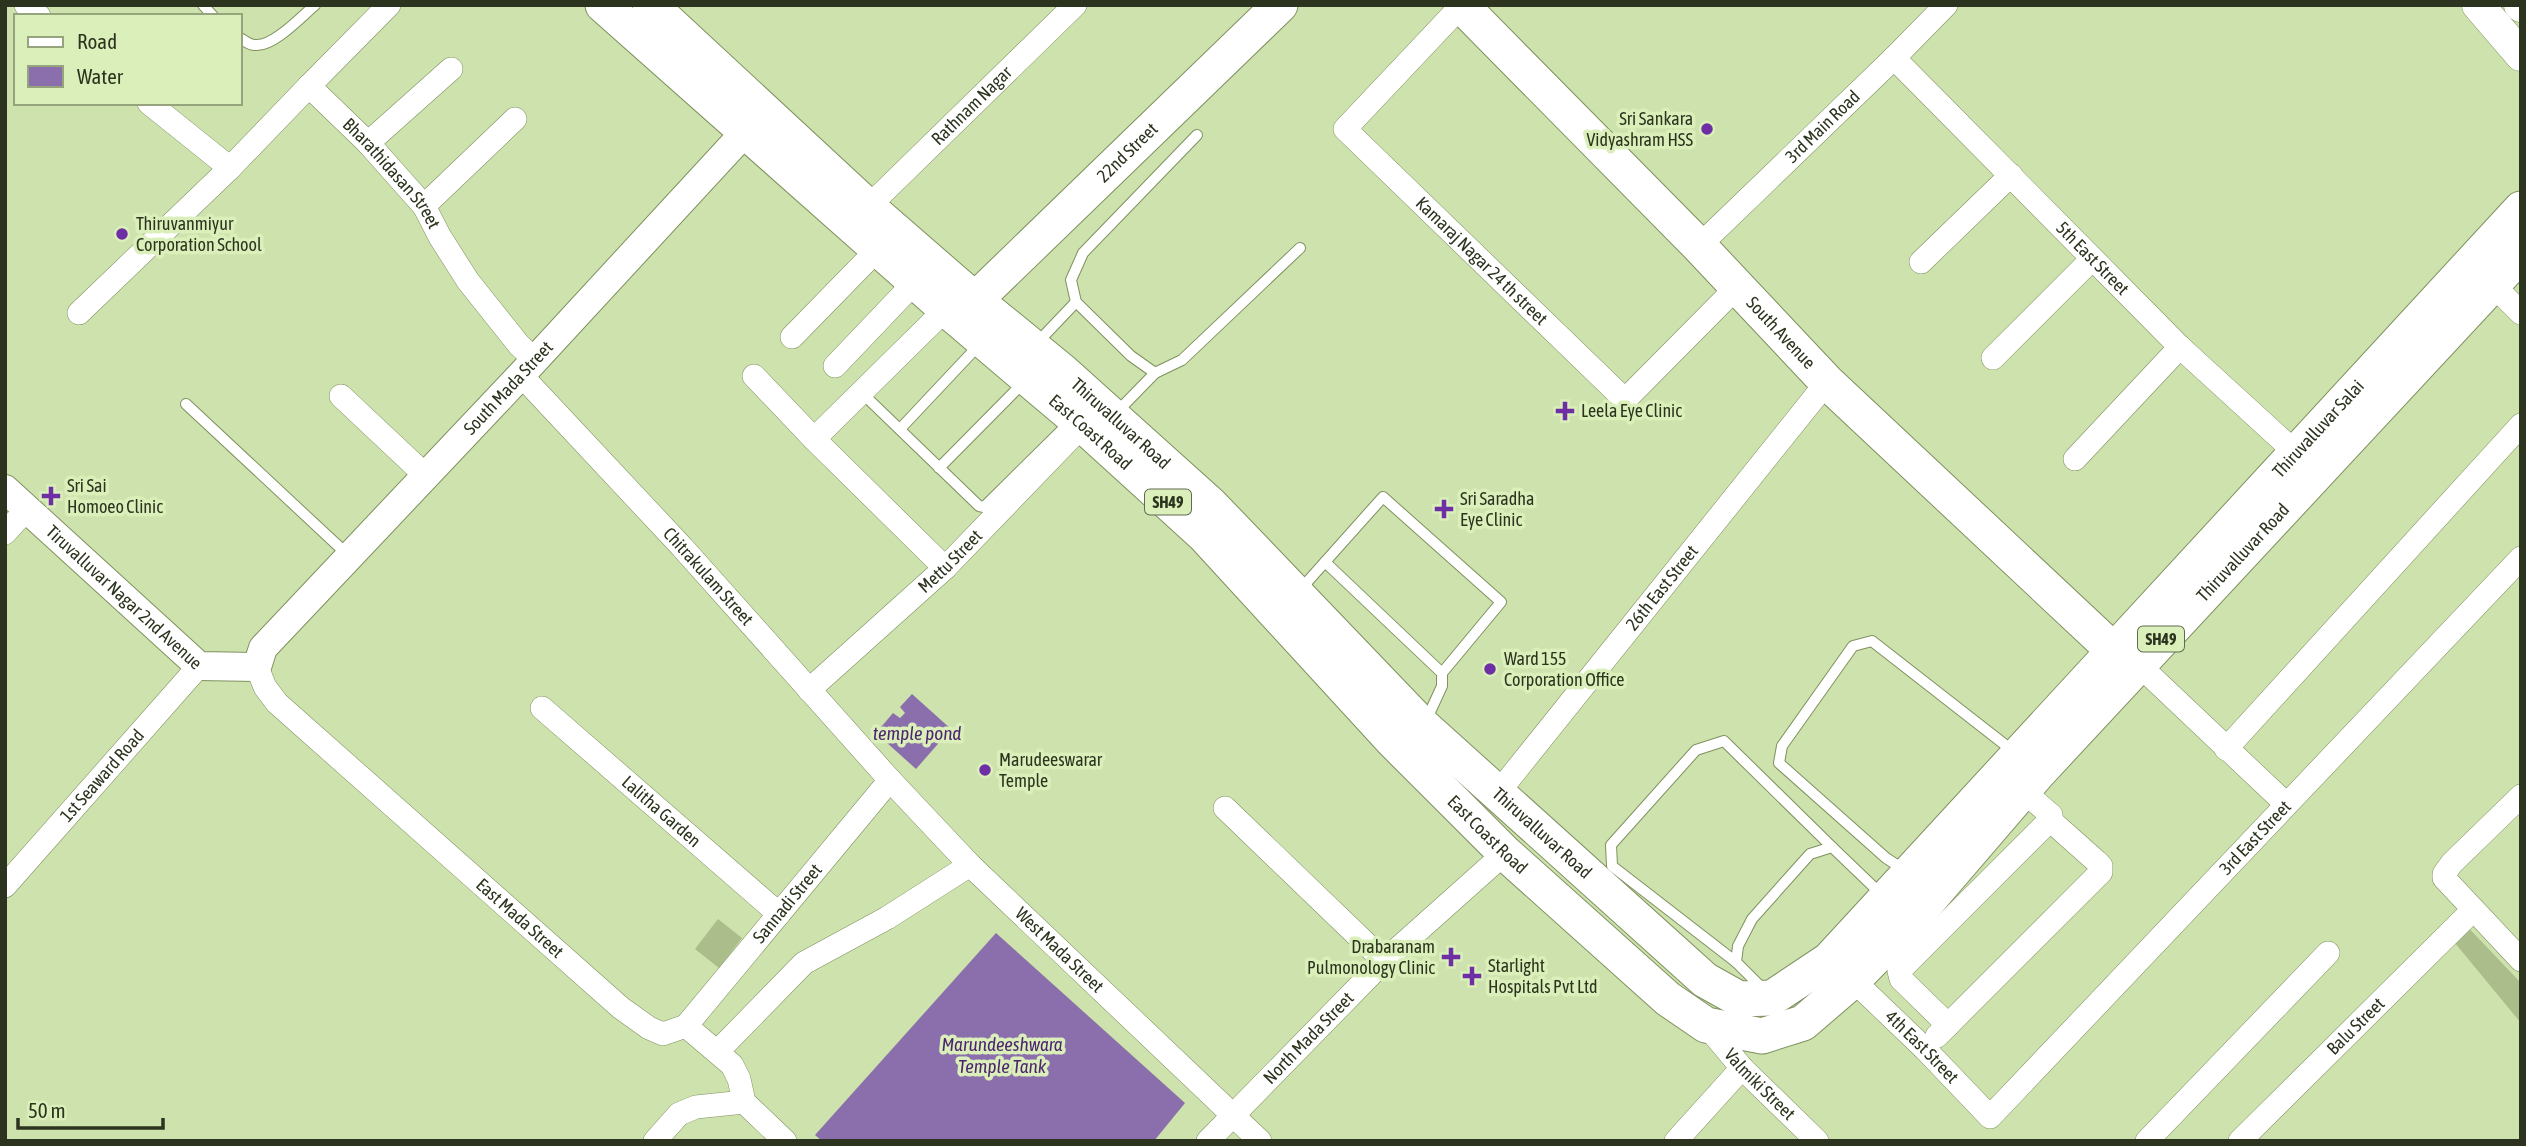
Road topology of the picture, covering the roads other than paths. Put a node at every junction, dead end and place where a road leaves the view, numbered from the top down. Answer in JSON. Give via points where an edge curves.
{"nodes":[{"id":1,"x":315,"y":5,"type":"edge"},
{"id":2,"x":389,"y":5,"type":"edge"},
{"id":3,"x":603,"y":5,"type":"edge"},
{"id":4,"x":650,"y":5,"type":"edge"},
{"id":5,"x":1075,"y":5,"type":"edge"},
{"id":6,"x":1280,"y":5,"type":"edge"},
{"id":7,"x":1946,"y":5,"type":"edge"},
{"id":8,"x":2478,"y":5,"type":"edge"},
{"id":9,"x":1461,"y":6,"type":"edge"},
{"id":10,"x":242,"y":39,"type":"edge"},
{"id":11,"x":2521,"y":55,"type":"edge"},
{"id":12,"x":1894,"y":58,"type":"junction"},
{"id":13,"x":451,"y":69,"type":"dead end"},
{"id":14,"x":309,"y":86,"type":"junction"},
{"id":15,"x":151,"y":105,"type":"edge"},
{"id":16,"x":514,"y":119,"type":"dead end"},
{"id":17,"x":755,"y":121,"type":"junction"},
{"id":18,"x":1197,"y":135,"type":"dead end"},
{"id":19,"x":368,"y":143,"type":"junction"},
{"id":20,"x":230,"y":168,"type":"junction"},
{"id":21,"x":2011,"y":175,"type":"junction"},
{"id":22,"x":424,"y":206,"type":"junction"},
{"id":23,"x":869,"y":206,"type":"junction"},
{"id":24,"x":2521,"y":209,"type":"edge"},
{"id":25,"x":1699,"y":246,"type":"junction"},
{"id":26,"x":1300,"y":248,"type":"dead end"},
{"id":27,"x":878,"y":249,"type":"junction"},
{"id":28,"x":2521,"y":254,"type":"edge"},
{"id":29,"x":2092,"y":259,"type":"junction"},
{"id":30,"x":1921,"y":262,"type":"dead end"},
{"id":31,"x":915,"y":282,"type":"junction"},
{"id":32,"x":2493,"y":285,"type":"junction"},
{"id":33,"x":1737,"y":287,"type":"junction"},
{"id":34,"x":1076,"y":302,"type":"junction"},
{"id":35,"x":960,"y":304,"type":"junction"},
{"id":36,"x":79,"y":313,"type":"dead end"},
{"id":37,"x":2521,"y":313,"type":"edge"},
{"id":38,"x":792,"y":337,"type":"dead end"},
{"id":39,"x":983,"y":340,"type":"junction"},
{"id":40,"x":2180,"y":347,"type":"junction"},
{"id":41,"x":1993,"y":358,"type":"dead end"},
{"id":42,"x":835,"y":366,"type":"dead end"},
{"id":43,"x":528,"y":367,"type":"junction"},
{"id":44,"x":1041,"y":372,"type":"junction"},
{"id":45,"x":1155,"y":373,"type":"junction"},
{"id":46,"x":754,"y":376,"type":"dead end"},
{"id":47,"x":1827,"y":382,"type":"junction"},
{"id":48,"x":862,"y":393,"type":"junction"},
{"id":49,"x":341,"y":396,"type":"dead end"},
{"id":50,"x":186,"y":404,"type":"dead end"},
{"id":51,"x":1090,"y":420,"type":"junction"},
{"id":52,"x":2521,"y":425,"type":"edge"},
{"id":53,"x":900,"y":429,"type":"junction"},
{"id":54,"x":814,"y":439,"type":"junction"},
{"id":55,"x":2296,"y":453,"type":"junction"},
{"id":56,"x":2075,"y":458,"type":"dead end"},
{"id":57,"x":939,"y":468,"type":"junction"},
{"id":58,"x":425,"y":475,"type":"junction"},
{"id":59,"x":5,"y":489,"type":"edge"},
{"id":60,"x":27,"y":509,"type":"junction"},
{"id":61,"x":5,"y":533,"type":"edge"},
{"id":62,"x":349,"y":556,"type":"junction"},
{"id":63,"x":2521,"y":558,"type":"edge"},
{"id":64,"x":1325,"y":562,"type":"junction"},
{"id":65,"x":945,"y":568,"type":"junction"},
{"id":66,"x":1299,"y":598,"type":"junction"},
{"id":67,"x":2126,"y":657,"type":"junction"},
{"id":68,"x":199,"y":666,"type":"junction"},
{"id":69,"x":257,"y":667,"type":"junction"},
{"id":70,"x":1443,"y":673,"type":"junction"},
{"id":71,"x":809,"y":690,"type":"junction"},
{"id":72,"x":542,"y":708,"type":"dead end"},
{"id":73,"x":1423,"y":726,"type":"junction"},
{"id":74,"x":2226,"y":749,"type":"junction"},
{"id":75,"x":2026,"y":769,"type":"junction"},
{"id":76,"x":890,"y":780,"type":"junction"},
{"id":77,"x":1497,"y":794,"type":"junction"},
{"id":78,"x":2521,"y":796,"type":"edge"},
{"id":79,"x":2286,"y":804,"type":"junction"},
{"id":80,"x":1224,"y":808,"type":"dead end"},
{"id":81,"x":2050,"y":820,"type":"junction"},
{"id":82,"x":1832,"y":847,"type":"junction"},
{"id":83,"x":1505,"y":853,"type":"junction"},
{"id":84,"x":970,"y":865,"type":"junction"},
{"id":85,"x":1909,"y":872,"type":"junction"},
{"id":86,"x":5,"y":886,"type":"edge"},
{"id":87,"x":1897,"y":911,"type":"junction"},
{"id":88,"x":2472,"y":911,"type":"junction"},
{"id":89,"x":779,"y":914,"type":"junction"},
{"id":90,"x":2328,"y":953,"type":"dead end"},
{"id":91,"x":2521,"y":960,"type":"edge"},
{"id":92,"x":1384,"y":961,"type":"junction"},
{"id":93,"x":1737,"y":962,"type":"junction"},
{"id":94,"x":1853,"y":981,"type":"junction"},
{"id":95,"x":1787,"y":1010,"type":"junction"},
{"id":96,"x":1706,"y":1025,"type":"junction"},
{"id":97,"x":1948,"y":1025,"type":"junction"},
{"id":98,"x":686,"y":1026,"type":"junction"},
{"id":99,"x":1925,"y":1049,"type":"junction"},
{"id":100,"x":718,"y":1051,"type":"junction"},
{"id":101,"x":1742,"y":1068,"type":"junction"},
{"id":102,"x":744,"y":1102,"type":"junction"},
{"id":103,"x":1233,"y":1115,"type":"junction"},
{"id":104,"x":1990,"y":1117,"type":"joint"},
{"id":105,"x":655,"y":1141,"type":"edge"},
{"id":106,"x":785,"y":1141,"type":"edge"},
{"id":107,"x":1208,"y":1141,"type":"edge"},
{"id":108,"x":1260,"y":1141,"type":"edge"},
{"id":109,"x":1676,"y":1141,"type":"edge"},
{"id":110,"x":1817,"y":1141,"type":"edge"},
{"id":111,"x":2147,"y":1141,"type":"edge"},
{"id":112,"x":2240,"y":1141,"type":"edge"}],
"edges":[{"from":1,"to":10,"type":"lane","via":[[262,45]]},
{"from":2,"to":14,"type":"street"},
{"from":3,"to":17,"type":"main road","name":"East Coast Road","number":"SH49"},
{"from":4,"to":17,"type":"main road","name":"East Coast Road","number":"SH49"},
{"from":5,"to":23,"type":"street","name":"Rathnam Nagar"},
{"from":6,"to":35,"type":"main road","name":"22nd Street"},
{"from":7,"to":12,"type":"street","name":"3rd Main Road"},
{"from":8,"to":11,"type":"main road"},
{"from":9,"to":25,"type":"main road","name":"South Avenue"},
{"from":9,"to":33,"type":"street","name":"Kamaraj Nagar 24 th street","via":[[1345,129],[1625,400]]},
{"from":12,"to":21,"type":"street","name":"5th East Street"},
{"from":12,"to":25,"type":"street","name":"3rd Main Road"},
{"from":13,"to":19,"type":"street"},
{"from":14,"to":19,"type":"street","name":"Bharathidasan Street"},
{"from":14,"to":20,"type":"street"},
{"from":15,"to":20,"type":"street"},
{"from":16,"to":22,"type":"street"},
{"from":17,"to":23,"type":"main road","name":"East Coast Road","number":"SH49"},
{"from":17,"to":27,"type":"main road","name":"East Coast Road","number":"SH49"},
{"from":17,"to":43,"type":"street","name":"South Mada Street"},
{"from":18,"to":34,"type":"lane","via":[[1083,253],[1071,280]]},
{"from":19,"to":22,"type":"street","name":"Bharathidasan Street"},
{"from":20,"to":36,"type":"street"},
{"from":21,"to":29,"type":"street","name":"5th East Street"},
{"from":21,"to":30,"type":"street"},
{"from":22,"to":43,"type":"street","name":"Bharathidasan Street","via":[[468,281],[519,345]]},
{"from":23,"to":35,"type":"main road","name":"East Coast Road","number":"SH49"},
{"from":24,"to":55,"type":"main road","name":"Thiruvalluvar Salai","number":"SH49"},
{"from":25,"to":33,"type":"main road","name":"South Avenue"},
{"from":26,"to":45,"type":"lane","via":[[1182,360]]},
{"from":27,"to":31,"type":"main road","name":"East Coast Road","number":"SH49"},
{"from":27,"to":38,"type":"street"},
{"from":28,"to":32,"type":"main road","name":"Thiruvalluvar Road","number":"SH49"},
{"from":29,"to":40,"type":"street","name":"5th East Street"},
{"from":29,"to":41,"type":"street"},
{"from":31,"to":35,"type":"main road","name":"East Coast Road","number":"SH49"},
{"from":31,"to":42,"type":"street"},
{"from":32,"to":37,"type":"street"},
{"from":32,"to":67,"type":"main road","name":"Thiruvalluvar Road","number":"SH49"},
{"from":33,"to":47,"type":"main road","name":"South Avenue"},
{"from":34,"to":44,"type":"lane"},
{"from":34,"to":45,"type":"lane"},
{"from":35,"to":39,"type":"main road","name":"East Coast Road","number":"SH49"},
{"from":35,"to":44,"type":"main road","number":"SH49"},
{"from":35,"to":48,"type":"street"},
{"from":39,"to":44,"type":"main road","name":"East Coast Road","number":"SH49"},
{"from":39,"to":53,"type":"lane"},
{"from":40,"to":55,"type":"street","name":"5th East Street"},
{"from":40,"to":56,"type":"street"},
{"from":43,"to":58,"type":"street","name":"South Mada Street"},
{"from":43,"to":71,"type":"street","name":"Chitrakulam Street"},
{"from":44,"to":51,"type":"main road","name":"East Coast Road","number":"SH49"},
{"from":44,"to":57,"type":"lane"},
{"from":45,"to":51,"type":"lane"},
{"from":46,"to":54,"type":"street"},
{"from":47,"to":67,"type":"main road","name":"South Avenue"},
{"from":47,"to":77,"type":"street","name":"26th East Street"},
{"from":48,"to":53,"type":"lane"},
{"from":48,"to":54,"type":"street"},
{"from":49,"to":58,"type":"street"},
{"from":50,"to":62,"type":"lane"},
{"from":51,"to":57,"type":"lane","via":[[984,508]]},
{"from":51,"to":65,"type":"street","name":"Mettu Street"},
{"from":51,"to":66,"type":"main road","name":"Thiruvalluvar Road","number":"SH49","via":[[1211,505]]},
{"from":51,"to":83,"type":"main road","name":"East Coast Road","number":"SH49"},
{"from":52,"to":74,"type":"street"},
{"from":53,"to":57,"type":"lane"},
{"from":54,"to":65,"type":"street"},
{"from":55,"to":67,"type":"main road","name":"Thiruvalluvar Salai","number":"SH49"},
{"from":58,"to":62,"type":"street","name":"South Mada Street"},
{"from":59,"to":60,"type":"street","name":"Tiruvalluvar Nagar 2nd Avenue"},
{"from":60,"to":61,"type":"street"},
{"from":60,"to":68,"type":"street","name":"Tiruvalluvar Nagar 2nd Avenue"},
{"from":62,"to":69,"type":"street","name":"South Mada Street","via":[[263,648]]},
{"from":63,"to":79,"type":"street","name":"3rd East Street"},
{"from":64,"to":66,"type":"lane"},
{"from":64,"to":70,"type":"lane"},
{"from":64,"to":70,"type":"lane","via":[[1383,497],[1501,602]]},
{"from":65,"to":71,"type":"street","name":"Mettu Street"},
{"from":66,"to":73,"type":"main road","name":"Thiruvalluvar Road","number":"SH49"},
{"from":67,"to":74,"type":"street"},
{"from":67,"to":75,"type":"main road","name":"Thiruvalluvar Road","number":"SH49"},
{"from":68,"to":69,"type":"street","name":"Tiruvalluvar Nagar 2nd Avenue"},
{"from":68,"to":86,"type":"street","name":"1st Seaward Road"},
{"from":69,"to":98,"type":"street","name":"East Mada Street","via":[[277,703],[621,1008],[663,1034]]},
{"from":70,"to":73,"type":"lane","via":[[1442,686]]},
{"from":71,"to":76,"type":"street","name":"Chitrakulam Street"},
{"from":72,"to":89,"type":"street","name":"Lalitha Garden"},
{"from":73,"to":77,"type":"main road","name":"Thiruvalluvar Road","number":"SH49"},
{"from":74,"to":79,"type":"street"},
{"from":75,"to":81,"type":"street"},
{"from":75,"to":85,"type":"main road","name":"Thiruvalluvar Road","number":"SH49"},
{"from":75,"to":85,"type":"lane","via":[[1872,641],[1853,646],[1782,746],[1779,763],[1886,858]]},
{"from":75,"to":87,"type":"main road","name":"Thiruvalluvar Road","number":"SH49"},
{"from":76,"to":84,"type":"street","name":"West Mada Street"},
{"from":76,"to":89,"type":"street","name":"Sannadi Street"},
{"from":77,"to":95,"type":"main road","name":"Thiruvalluvar Road","number":"SH49","via":[[1705,980],[1739,999]]},
{"from":78,"to":88,"type":"street","via":[[2444,874]]},
{"from":79,"to":104,"type":"street","name":"3rd East Street"},
{"from":80,"to":92,"type":"street"},
{"from":81,"to":97,"type":"street","via":[[1900,968],[1902,979]]},
{"from":81,"to":97,"type":"street","via":[[2101,866],[2101,872]]},
{"from":82,"to":87,"type":"lane"},
{"from":82,"to":93,"type":"lane","via":[[1810,854],[1752,919],[1738,946]]},
{"from":82,"to":93,"type":"lane","via":[[1724,741],[1696,750],[1611,845],[1612,866]]},
{"from":83,"to":92,"type":"street","name":"North Mada Street"},
{"from":83,"to":96,"type":"main road","name":"East Coast Road","number":"SH49","via":[[1668,999]]},
{"from":84,"to":100,"type":"street","via":[[804,963]]},
{"from":84,"to":103,"type":"street","name":"West Mada Street"},
{"from":85,"to":87,"type":"main road","name":"Thiruvalluvar Road","number":"SH49"},
{"from":87,"to":94,"type":"main road","name":"Thiruvalluvar Road","number":"SH49"},
{"from":87,"to":95,"type":"main road","name":"Thiruvalluvar Road","number":"SH49","via":[[1829,960]]},
{"from":88,"to":91,"type":"street"},
{"from":88,"to":112,"type":"street","name":"Balu Street"},
{"from":89,"to":98,"type":"street","name":"Sannadi Street"},
{"from":90,"to":111,"type":"street"},
{"from":92,"to":103,"type":"street","name":"North Mada Street"},
{"from":93,"to":95,"type":"lane"},
{"from":94,"to":95,"type":"main road","name":"Thiruvalluvar Road","number":"SH49"},
{"from":94,"to":99,"type":"street","name":"4th East Street"},
{"from":95,"to":96,"type":"main road","name":"Thiruvalluvar Road","number":"SH49","via":[[1762,1036]]},
{"from":96,"to":101,"type":"street","name":"Valmiki Street"},
{"from":97,"to":99,"type":"street"},
{"from":98,"to":100,"type":"street"},
{"from":99,"to":104,"type":"street","name":"4th East Street"},
{"from":100,"to":102,"type":"street","via":[[732,1065]]},
{"from":101,"to":109,"type":"street"},
{"from":101,"to":110,"type":"street","name":"Valmiki Street"},
{"from":102,"to":105,"type":"street","via":[[696,1107],[679,1114]]},
{"from":102,"to":106,"type":"street"},
{"from":103,"to":107,"type":"street","name":"North Mada Street"},
{"from":103,"to":108,"type":"street","name":"West Mada Street"}]}
